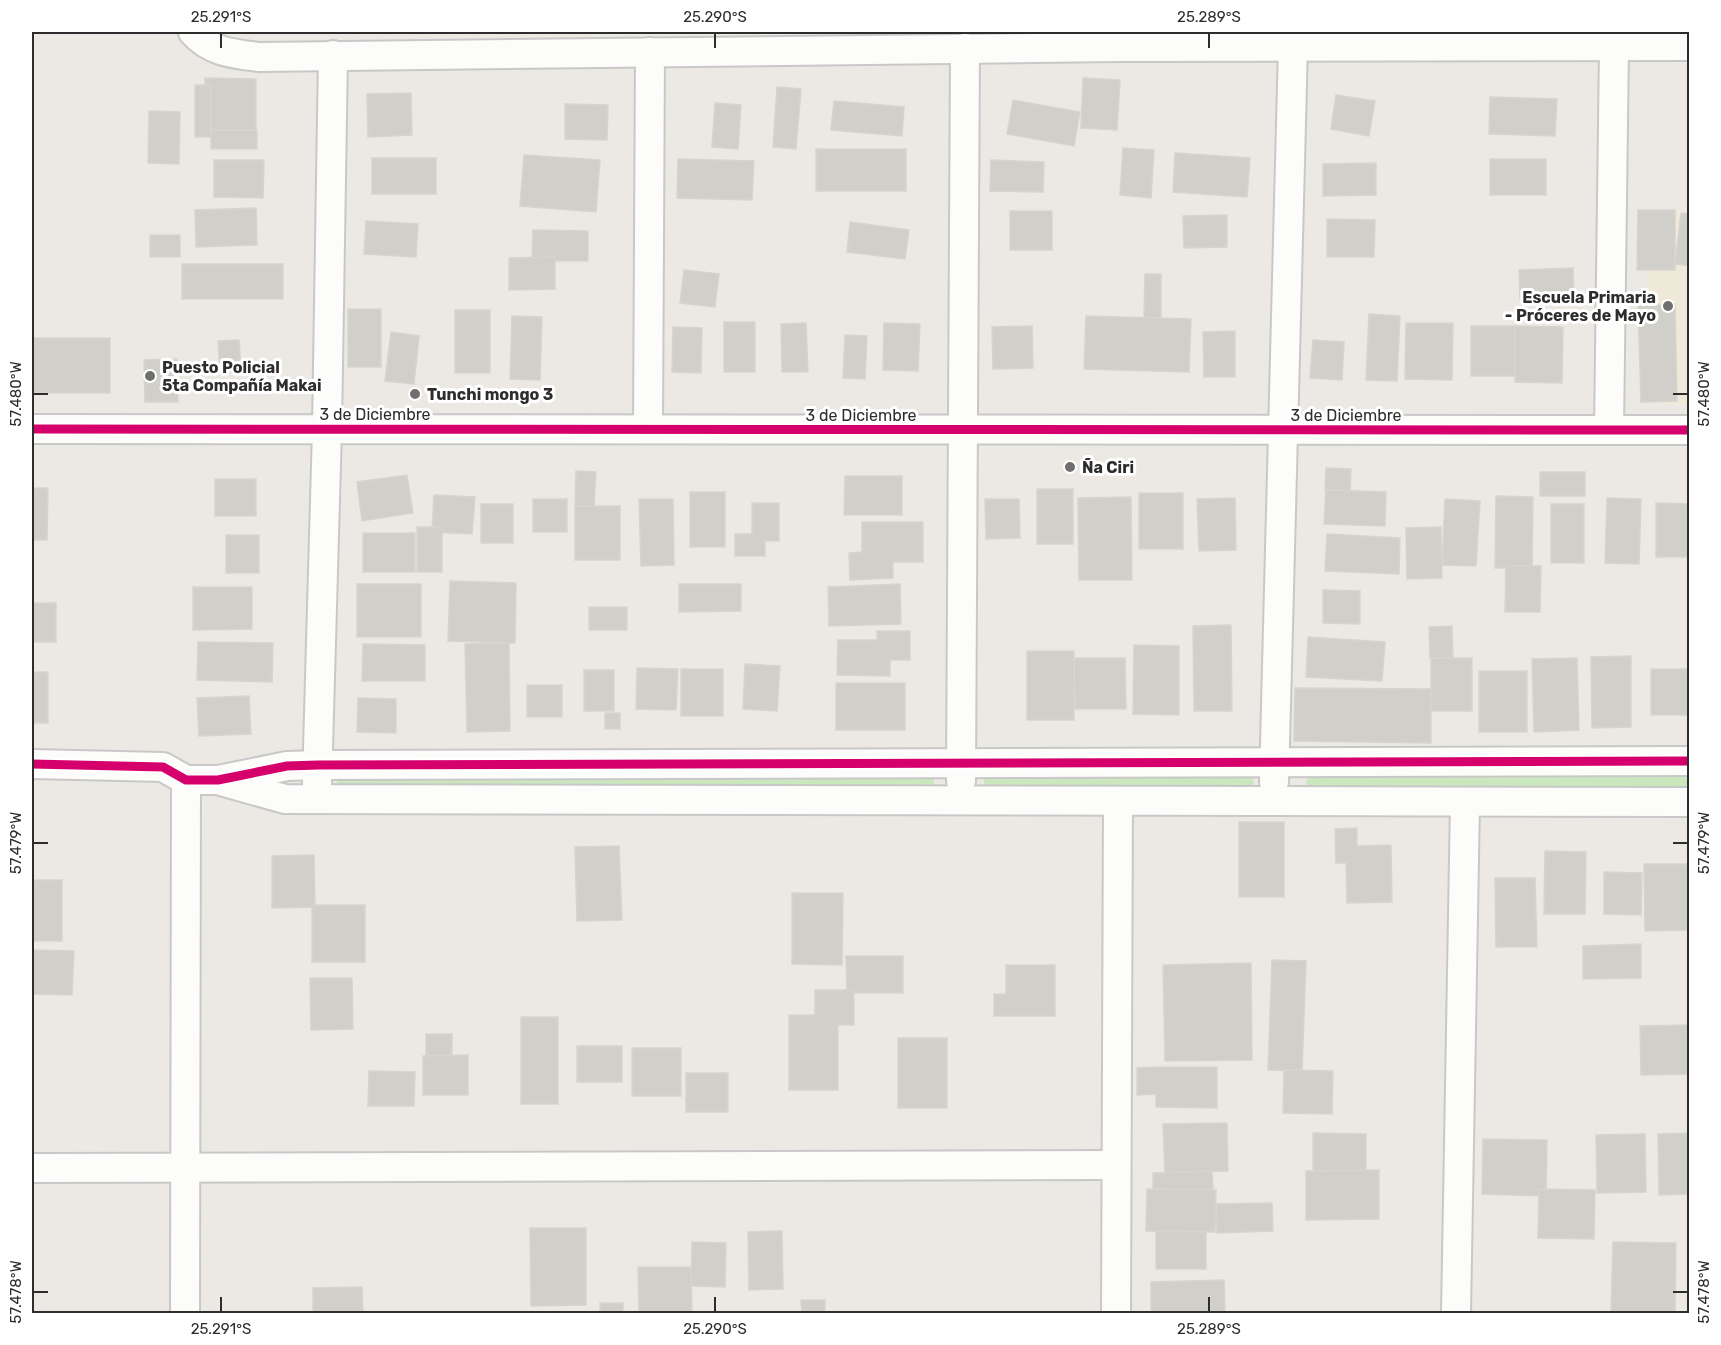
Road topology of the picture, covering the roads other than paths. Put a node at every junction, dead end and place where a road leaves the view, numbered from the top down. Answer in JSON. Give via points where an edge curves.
{"nodes":[{"id":1,"x":193,"y":32,"type":"edge"},
{"id":2,"x":1119,"y":39,"type":"edge"},
{"id":3,"x":1458,"y":39,"type":"edge"},
{"id":4,"x":1293,"y":46,"type":"junction"},
{"id":5,"x":1614,"y":46,"type":"junction"},
{"id":6,"x":1689,"y":46,"type":"edge"},
{"id":7,"x":965,"y":48,"type":"junction"},
{"id":8,"x":650,"y":52,"type":"junction"},
{"id":9,"x":333,"y":55,"type":"junction"},
{"id":10,"x":32,"y":429,"type":"edge"},
{"id":11,"x":327,"y":429,"type":"junction"},
{"id":12,"x":648,"y":429,"type":"junction"},
{"id":13,"x":963,"y":430,"type":"junction"},
{"id":14,"x":1284,"y":430,"type":"junction"},
{"id":15,"x":1609,"y":430,"type":"junction"},
{"id":16,"x":1689,"y":430,"type":"edge"},
{"id":17,"x":1689,"y":761,"type":"edge"},
{"id":18,"x":1275,"y":762,"type":"junction"},
{"id":19,"x":960,"y":763,"type":"junction"},
{"id":20,"x":32,"y":764,"type":"edge"},
{"id":21,"x":318,"y":765,"type":"junction"},
{"id":22,"x":186,"y":780,"type":"junction"},
{"id":23,"x":218,"y":780,"type":"junction"},
{"id":24,"x":317,"y":799,"type":"junction"},
{"id":25,"x":961,"y":801,"type":"junction"},
{"id":26,"x":1118,"y":801,"type":"junction"},
{"id":27,"x":1274,"y":802,"type":"junction"},
{"id":28,"x":1465,"y":802,"type":"junction"},
{"id":29,"x":1689,"y":802,"type":"edge"},
{"id":30,"x":1116,"y":1165,"type":"junction"},
{"id":31,"x":184,"y":1167,"type":"junction"},
{"id":32,"x":32,"y":1168,"type":"edge"},
{"id":33,"x":185,"y":1314,"type":"edge"},
{"id":34,"x":1116,"y":1314,"type":"edge"},
{"id":35,"x":1456,"y":1314,"type":"edge"}],
"edges":[{"from":1,"to":9,"type":"street","via":[[213,48],[235,54]]},
{"from":2,"to":4,"type":"street"},
{"from":2,"to":7,"type":"street"},
{"from":3,"to":4,"type":"street"},
{"from":3,"to":5,"type":"street"},
{"from":4,"to":14,"type":"street"},
{"from":5,"to":6,"type":"street"},
{"from":5,"to":15,"type":"street"},
{"from":7,"to":8,"type":"street"},
{"from":7,"to":13,"type":"street"},
{"from":8,"to":9,"type":"street"},
{"from":8,"to":12,"type":"street"},
{"from":9,"to":11,"type":"street"},
{"from":10,"to":11,"type":"street","name":"3 de Diciembre"},
{"from":11,"to":12,"type":"street","name":"3 de Diciembre"},
{"from":11,"to":21,"type":"street"},
{"from":12,"to":13,"type":"street","name":"3 de Diciembre"},
{"from":13,"to":14,"type":"street","name":"3 de Diciembre"},
{"from":13,"to":19,"type":"street"},
{"from":14,"to":15,"type":"street","name":"3 de Diciembre"},
{"from":14,"to":18,"type":"street"},
{"from":15,"to":16,"type":"street","name":"3 de Diciembre"},
{"from":17,"to":18,"type":"street"},
{"from":18,"to":19,"type":"street"},
{"from":18,"to":27,"type":"street"},
{"from":19,"to":21,"type":"street"},
{"from":19,"to":25,"type":"street"},
{"from":20,"to":22,"type":"street","via":[[163,767]]},
{"from":21,"to":23,"type":"street","via":[[287,766]]},
{"from":21,"to":24,"type":"street"},
{"from":22,"to":23,"type":"street"},
{"from":22,"to":31,"type":"street"},
{"from":23,"to":24,"type":"street","via":[[285,799]]},
{"from":24,"to":25,"type":"street"},
{"from":25,"to":26,"type":"street"},
{"from":26,"to":27,"type":"street"},
{"from":26,"to":30,"type":"street"},
{"from":27,"to":28,"type":"street"},
{"from":28,"to":29,"type":"street"},
{"from":28,"to":35,"type":"street"},
{"from":30,"to":31,"type":"street"},
{"from":30,"to":34,"type":"street"},
{"from":31,"to":32,"type":"street"},
{"from":31,"to":33,"type":"street"}]}
